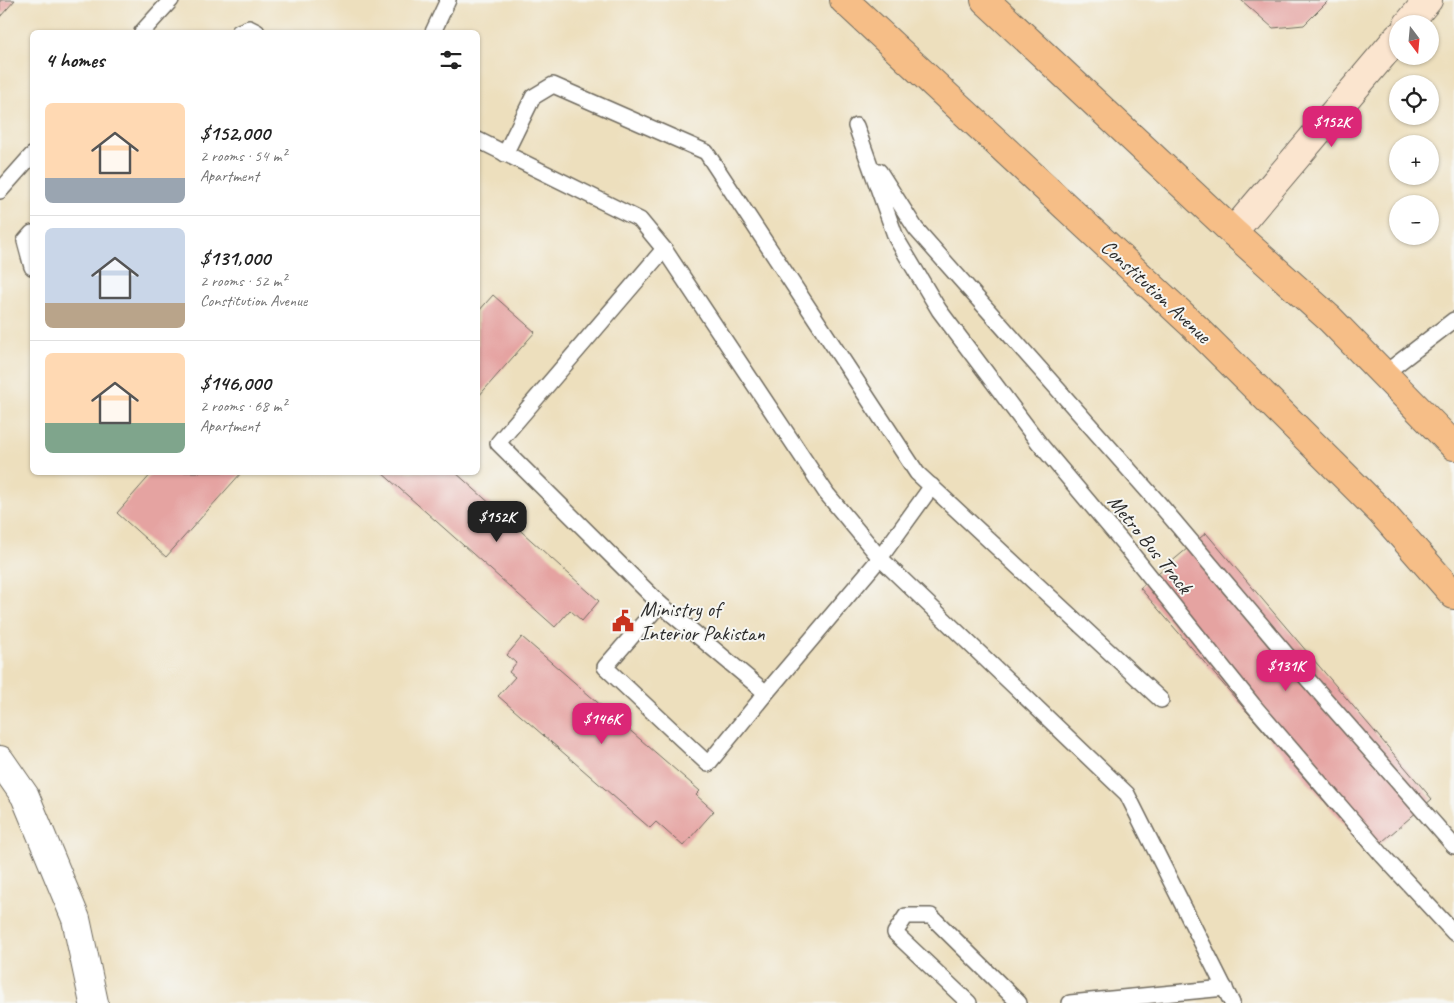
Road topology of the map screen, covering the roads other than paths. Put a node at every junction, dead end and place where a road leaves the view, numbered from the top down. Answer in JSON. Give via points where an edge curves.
{"nodes":[{"id":1,"x":171,"y":0,"type":"edge"},
{"id":2,"x":448,"y":0,"type":"edge"},
{"id":3,"x":844,"y":0,"type":"edge"},
{"id":4,"x":985,"y":0,"type":"edge"},
{"id":5,"x":1428,"y":0,"type":"edge"},
{"id":6,"x":1416,"y":15,"type":"edge"},
{"id":7,"x":144,"y":30,"type":"edge"},
{"id":8,"x":434,"y":30,"type":"edge"},
{"id":9,"x":1389,"y":48,"type":"edge"},
{"id":10,"x":856,"y":126,"type":"dead end"},
{"id":11,"x":480,"y":141,"type":"edge"},
{"id":12,"x":864,"y":148,"type":"junction"},
{"id":13,"x":505,"y":154,"type":"junction"},
{"id":14,"x":30,"y":157,"type":"edge"},
{"id":15,"x":0,"y":191,"type":"edge"},
{"id":16,"x":1233,"y":232,"type":"junction"},
{"id":17,"x":30,"y":235,"type":"edge"},
{"id":18,"x":664,"y":249,"type":"junction"},
{"id":19,"x":30,"y":260,"type":"edge"},
{"id":20,"x":1454,"y":320,"type":"edge"},
{"id":21,"x":1384,"y":374,"type":"junction"},
{"id":22,"x":1454,"y":446,"type":"edge"},
{"id":23,"x":932,"y":486,"type":"junction"},
{"id":24,"x":880,"y":558,"type":"junction"},
{"id":25,"x":1454,"y":595,"type":"edge"},
{"id":26,"x":660,"y":604,"type":"junction"},
{"id":27,"x":766,"y":693,"type":"junction"},
{"id":28,"x":1162,"y":700,"type":"dead end"},
{"id":29,"x":0,"y":760,"type":"edge"},
{"id":30,"x":1454,"y":846,"type":"edge"},
{"id":31,"x":1454,"y":933,"type":"edge"},
{"id":32,"x":1225,"y":988,"type":"junction"},
{"id":33,"x":94,"y":1003,"type":"edge"},
{"id":34,"x":969,"y":1003,"type":"edge"},
{"id":35,"x":1019,"y":1003,"type":"edge"},
{"id":36,"x":1070,"y":1003,"type":"edge"},
{"id":37,"x":1232,"y":1003,"type":"edge"}],
"edges":[{"from":1,"to":7,"type":"lane"},
{"from":2,"to":8,"type":"lane"},
{"from":3,"to":25,"type":"main road","name":"Constitution Avenue","via":[[1195,327],[1381,512]]},
{"from":4,"to":16,"type":"main road"},
{"from":5,"to":6,"type":"street"},
{"from":9,"to":16,"type":"street"},
{"from":10,"to":12,"type":"lane","name":"Metro Bus Track"},
{"from":11,"to":13,"type":"lane"},
{"from":12,"to":30,"type":"lane","name":"Metro Bus Track","via":[[916,229],[1156,500]]},
{"from":12,"to":31,"type":"lane","name":"Metro Bus Track","via":[[896,238],[939,310],[1039,443],[1253,705]]},
{"from":13,"to":18,"type":"lane","via":[[640,220]]},
{"from":13,"to":23,"type":"lane","via":[[533,97],[553,86],[706,152],[917,473]]},
{"from":14,"to":15,"type":"lane"},
{"from":16,"to":21,"type":"main road","via":[[1330,319]]},
{"from":17,"to":19,"type":"lane","via":[[25,241]]},
{"from":18,"to":24,"type":"lane","via":[[827,494]]},
{"from":18,"to":26,"type":"lane","via":[[498,443]]},
{"from":20,"to":21,"type":"lane"},
{"from":21,"to":22,"type":"main road"},
{"from":23,"to":24,"type":"lane"},
{"from":23,"to":28,"type":"lane"},
{"from":24,"to":27,"type":"lane"},
{"from":24,"to":32,"type":"lane","via":[[1127,794]]},
{"from":26,"to":27,"type":"lane"},
{"from":26,"to":27,"type":"lane","via":[[604,667],[708,764]]},
{"from":29,"to":33,"type":"street","via":[[25,796],[76,919]]},
{"from":32,"to":36,"type":"lane"},
{"from":32,"to":37,"type":"lane"},
{"from":34,"to":35,"type":"lane","via":[[895,933],[906,916],[931,916]]}]}
